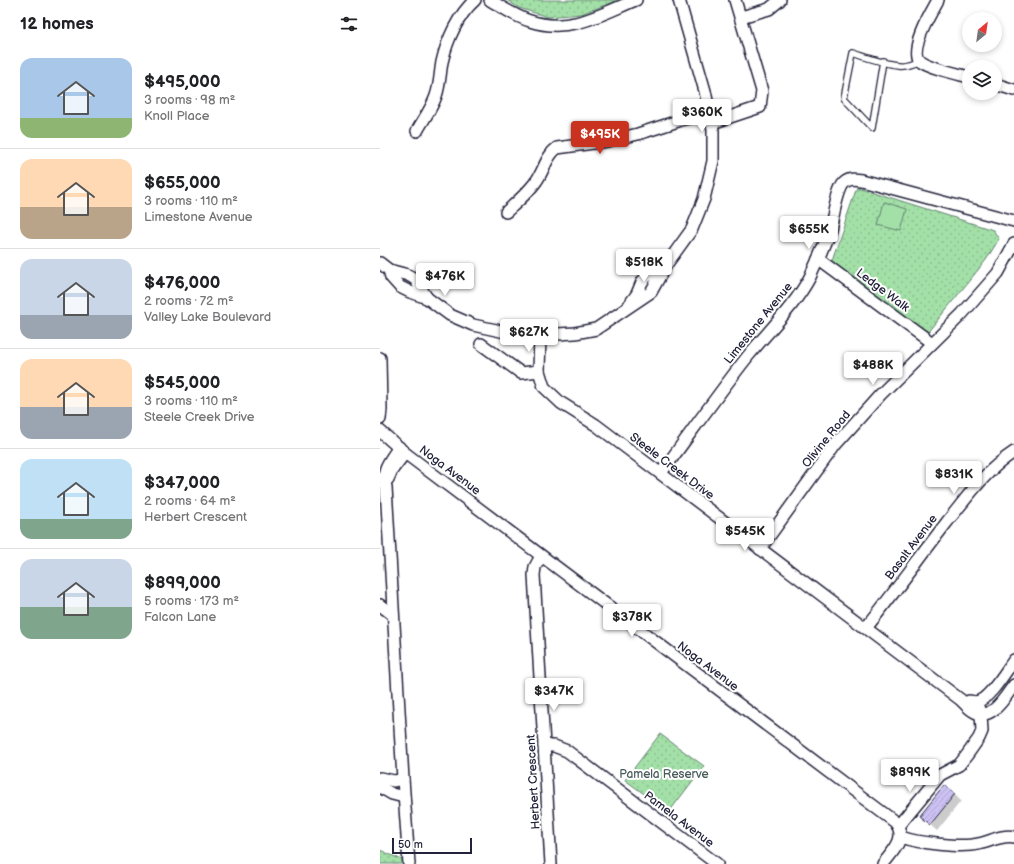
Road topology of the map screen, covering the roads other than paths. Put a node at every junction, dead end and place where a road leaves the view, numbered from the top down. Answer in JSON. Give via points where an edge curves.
{"nodes":[{"id":1,"x":475,"y":0,"type":"edge"},
{"id":2,"x":490,"y":0,"type":"edge"},
{"id":3,"x":636,"y":0,"type":"edge"},
{"id":4,"x":679,"y":0,"type":"edge"},
{"id":5,"x":736,"y":0,"type":"edge"},
{"id":6,"x":780,"y":0,"type":"edge"},
{"id":7,"x":938,"y":0,"type":"edge"},
{"id":8,"x":741,"y":17,"type":"junction"},
{"id":9,"x":919,"y":60,"type":"junction"},
{"id":10,"x":883,"y":61,"type":"junction"},
{"id":11,"x":962,"y":75,"type":"edge"},
{"id":12,"x":1002,"y":86,"type":"edge"},
{"id":13,"x":1014,"y":90,"type":"edge"},
{"id":14,"x":711,"y":118,"type":"junction"},
{"id":15,"x":417,"y":131,"type":"dead end"},
{"id":16,"x":506,"y":212,"type":"dead end"},
{"id":17,"x":1014,"y":221,"type":"edge"},
{"id":18,"x":1014,"y":244,"type":"edge"},
{"id":19,"x":818,"y":259,"type":"junction"},
{"id":20,"x":384,"y":267,"type":"edge"},
{"id":21,"x":540,"y":335,"type":"junction"},
{"id":22,"x":932,"y":343,"type":"junction"},
{"id":23,"x":481,"y":344,"type":"dead end"},
{"id":24,"x":380,"y":358,"type":"edge"},
{"id":25,"x":539,"y":371,"type":"junction"},
{"id":26,"x":380,"y":418,"type":"edge"},
{"id":27,"x":380,"y":432,"type":"edge"},
{"id":28,"x":402,"y":450,"type":"junction"},
{"id":29,"x":1014,"y":452,"type":"edge"},
{"id":30,"x":661,"y":473,"type":"junction"},
{"id":31,"x":760,"y":549,"type":"junction"},
{"id":32,"x":541,"y":556,"type":"junction"},
{"id":33,"x":380,"y":605,"type":"edge"},
{"id":34,"x":393,"y":615,"type":"junction"},
{"id":35,"x":866,"y":628,"type":"junction"},
{"id":36,"x":1014,"y":660,"type":"edge"},
{"id":37,"x":1014,"y":685,"type":"edge"},
{"id":38,"x":961,"y":700,"type":"junction"},
{"id":39,"x":976,"y":702,"type":"junction"},
{"id":40,"x":981,"y":714,"type":"junction"},
{"id":41,"x":544,"y":746,"type":"junction"},
{"id":42,"x":380,"y":778,"type":"edge"},
{"id":43,"x":403,"y":779,"type":"junction"},
{"id":44,"x":380,"y":787,"type":"edge"},
{"id":45,"x":404,"y":797,"type":"junction"},
{"id":46,"x":899,"y":831,"type":"junction"},
{"id":47,"x":1014,"y":838,"type":"edge"},
{"id":48,"x":409,"y":864,"type":"edge"},
{"id":49,"x":551,"y":864,"type":"edge"},
{"id":50,"x":717,"y":864,"type":"edge"},
{"id":51,"x":883,"y":864,"type":"edge"}],
"edges":[{"from":1,"to":15,"type":"street","via":[[464,12],[449,38],[435,98]]},
{"from":2,"to":3,"type":"street","via":[[531,22],[559,25],[578,24]]},
{"from":4,"to":14,"type":"street"},
{"from":5,"to":8,"type":"street"},
{"from":6,"to":8,"type":"street","via":[[769,8]]},
{"from":7,"to":9,"type":"street","via":[[917,42],[916,54]]},
{"from":8,"to":14,"type":"street","via":[[762,91],[760,106]]},
{"from":9,"to":10,"type":"lane","via":[[899,65]]},
{"from":9,"to":11,"type":"street"},
{"from":10,"to":10,"type":"lane","via":[[853,53],[844,98],[872,128]]},
{"from":12,"to":13,"type":"street"},
{"from":14,"to":16,"type":"street","via":[[681,120],[608,141],[558,148],[549,157],[536,181]]},
{"from":14,"to":21,"type":"street","via":[[714,130],[713,161],[704,200],[692,229],[666,265],[651,292],[596,329]]},
{"from":17,"to":19,"type":"street","name":"Limestone Avenue","via":[[853,179],[843,183],[840,189],[830,228]]},
{"from":18,"to":22,"type":"street","name":"Olivine Road","via":[[998,273]]},
{"from":19,"to":22,"type":"street","name":"Ledge Walk"},
{"from":19,"to":30,"type":"street","name":"Limestone Avenue","via":[[795,300],[724,387]]},
{"from":20,"to":21,"type":"street","via":[[400,287],[427,298],[450,315],[473,325]]},
{"from":21,"to":25,"type":"street","name":"Steele Creek Drive"},
{"from":22,"to":31,"type":"street","name":"Olivine Road","via":[[836,444]]},
{"from":23,"to":25,"type":"street","via":[[522,373]]},
{"from":24,"to":26,"type":"street"},
{"from":25,"to":30,"type":"street","name":"Steele Creek Drive","via":[[544,386],[561,403],[596,425]]},
{"from":27,"to":28,"type":"street","name":"Noga Avenue"},
{"from":28,"to":32,"type":"street","name":"Noga Avenue"},
{"from":28,"to":34,"type":"street","via":[[389,462],[383,475],[386,487]]},
{"from":29,"to":35,"type":"street","name":"Basalt Avenue","via":[[998,463],[974,488]]},
{"from":30,"to":31,"type":"street","name":"Steele Creek Drive"},
{"from":31,"to":35,"type":"street","name":"Steele Creek Drive"},
{"from":32,"to":41,"type":"street","name":"Herbert Crescent","via":[[534,575]]},
{"from":32,"to":46,"type":"street","name":"Noga Avenue","via":[[895,822]]},
{"from":33,"to":34,"type":"street"},
{"from":34,"to":43,"type":"street"},
{"from":35,"to":38,"type":"street","name":"Steele Creek Drive"},
{"from":36,"to":39,"type":"street","via":[[991,690]]},
{"from":37,"to":40,"type":"street","via":[[993,711]]},
{"from":38,"to":39,"type":"street","name":"Steele Creek Drive"},
{"from":38,"to":40,"type":"street","name":"Steele Creek Drive","via":[[973,712]]},
{"from":39,"to":40,"type":"street"},
{"from":40,"to":46,"type":"street","via":[[982,731],[967,755],[959,766],[940,775]]},
{"from":41,"to":49,"type":"street","name":"Herbert Crescent"},
{"from":41,"to":50,"type":"street","name":"Pamela Avenue","via":[[554,746],[568,751]]},
{"from":42,"to":43,"type":"street","via":[[394,781]]},
{"from":43,"to":45,"type":"street"},
{"from":44,"to":45,"type":"street"},
{"from":45,"to":48,"type":"street"},
{"from":46,"to":47,"type":"street","via":[[911,841],[934,844],[970,845],[1006,836]]},
{"from":46,"to":51,"type":"street","via":[[894,848]]}]}
